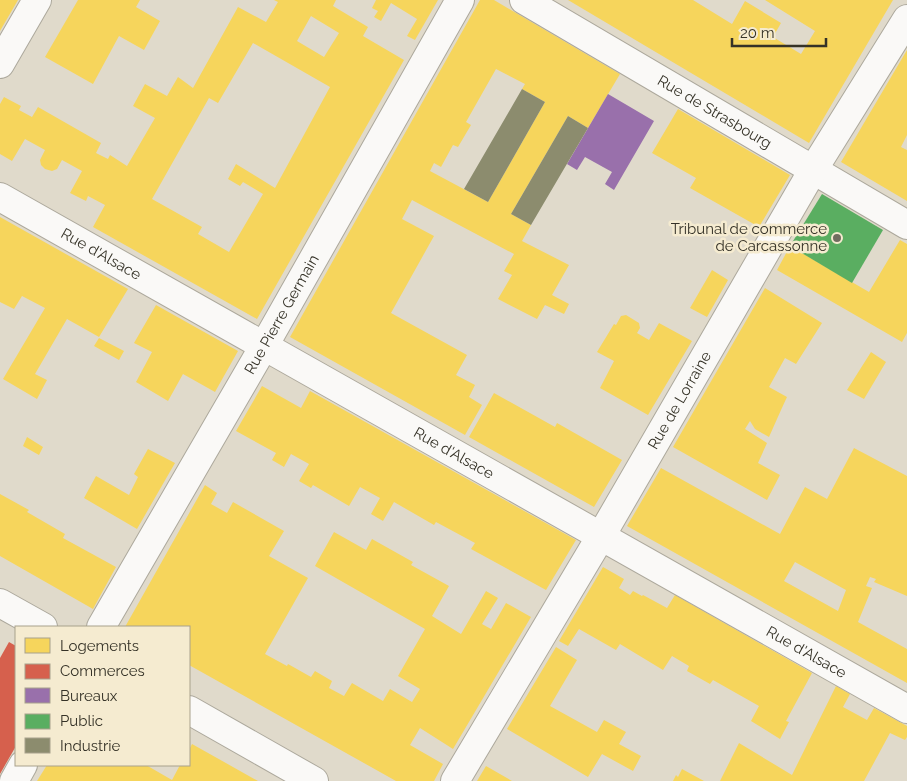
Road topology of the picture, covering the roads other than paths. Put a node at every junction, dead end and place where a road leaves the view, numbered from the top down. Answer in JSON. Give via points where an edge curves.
{"nodes":[{"id":1,"x":37,"y":0,"type":"edge"},
{"id":2,"x":460,"y":0,"type":"edge"},
{"id":3,"x":524,"y":0,"type":"edge"},
{"id":4,"x":907,"y":19,"type":"edge"},
{"id":5,"x":0,"y":64,"type":"edge"},
{"id":6,"x":813,"y":170,"type":"junction"},
{"id":7,"x":0,"y":197,"type":"edge"},
{"id":8,"x":907,"y":225,"type":"edge"},
{"id":9,"x":264,"y":346,"type":"junction"},
{"id":10,"x":601,"y":536,"type":"junction"},
{"id":11,"x":0,"y":603,"type":"edge"},
{"id":12,"x":41,"y":626,"type":"edge"},
{"id":13,"x":102,"y":626,"type":"edge"},
{"id":14,"x":907,"y":709,"type":"edge"},
{"id":15,"x":190,"y":711,"type":"edge"},
{"id":16,"x":23,"y":766,"type":"edge"},
{"id":17,"x":14,"y":781,"type":"edge"},
{"id":18,"x":314,"y":781,"type":"edge"},
{"id":19,"x":454,"y":781,"type":"edge"}],
"edges":[{"from":1,"to":5,"type":"street"},
{"from":2,"to":9,"type":"street","name":"Rue Pierre Germain"},
{"from":3,"to":6,"type":"street","name":"Rue de Strasbourg"},
{"from":4,"to":6,"type":"street","name":"Rue de Lorraine"},
{"from":6,"to":8,"type":"street","name":"Rue de Strasbourg"},
{"from":6,"to":10,"type":"street","name":"Rue de Lorraine"},
{"from":7,"to":9,"type":"street","name":"Rue d'Alsace"},
{"from":9,"to":10,"type":"street","name":"Rue d'Alsace"},
{"from":9,"to":13,"type":"street","name":"Rue Pierre Germain"},
{"from":10,"to":14,"type":"street","name":"Rue d'Alsace"},
{"from":10,"to":19,"type":"street","name":"Rue de Lorraine"},
{"from":11,"to":12,"type":"street"},
{"from":15,"to":18,"type":"street"},
{"from":16,"to":17,"type":"street"}]}
